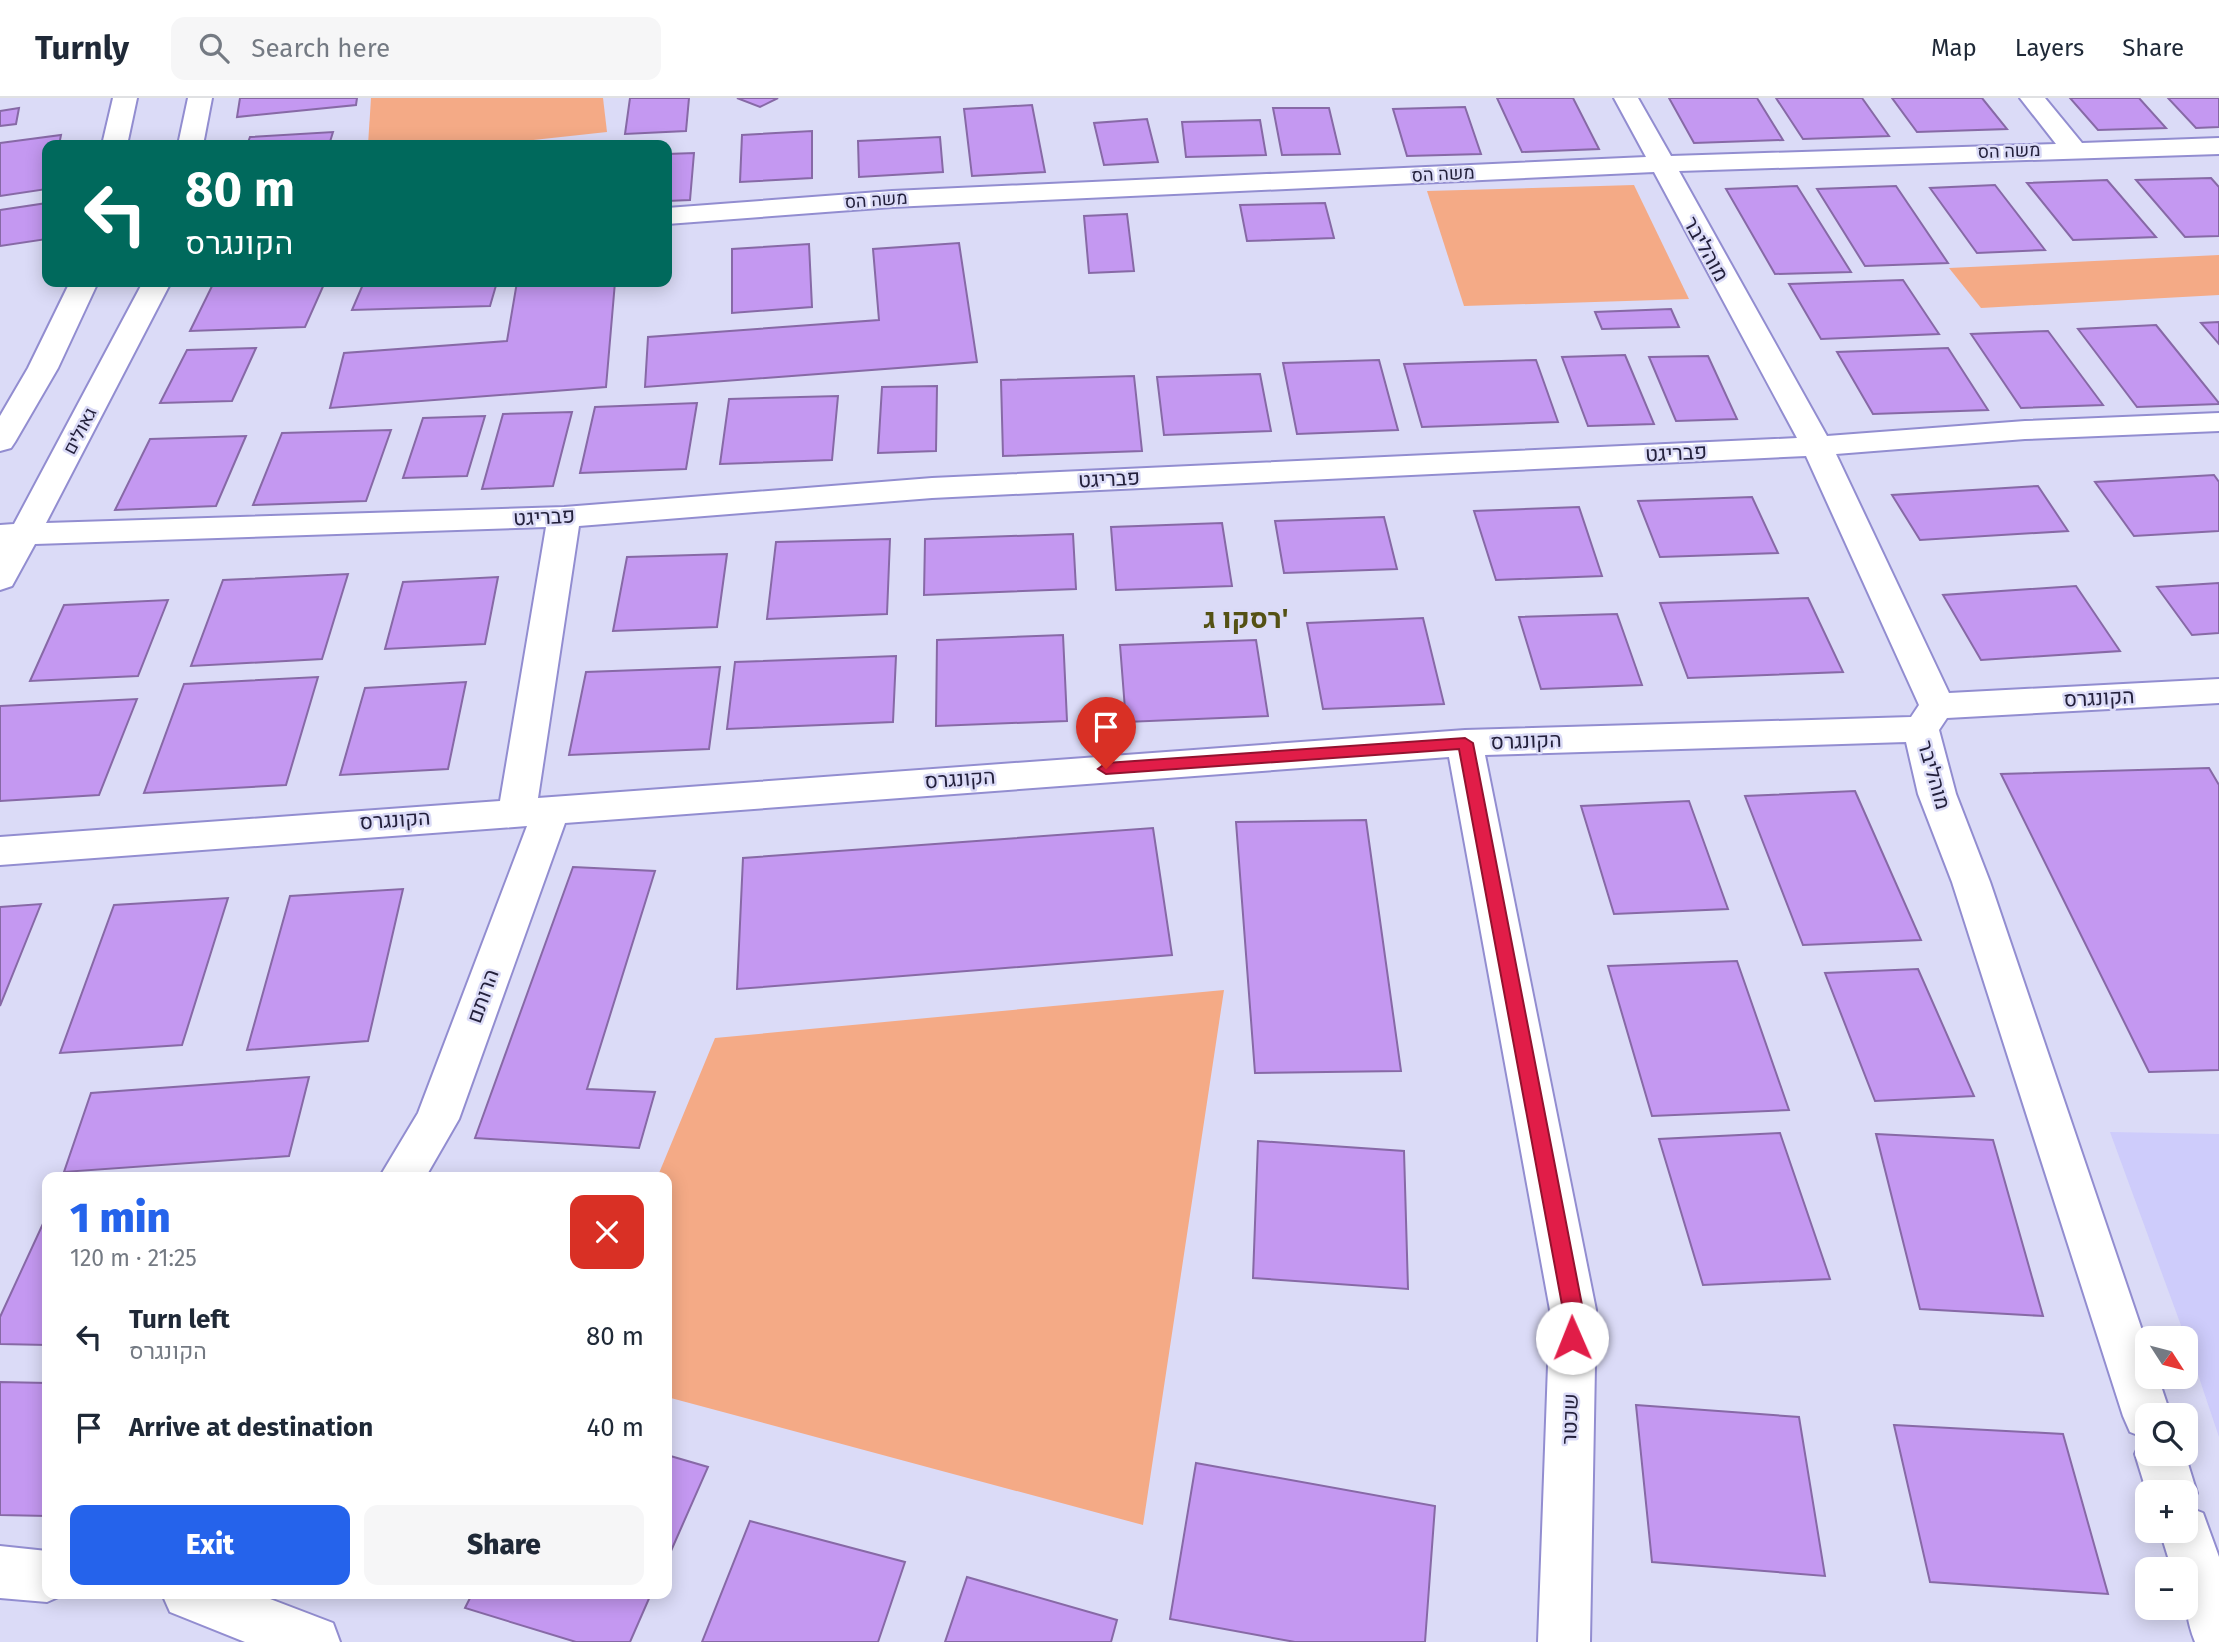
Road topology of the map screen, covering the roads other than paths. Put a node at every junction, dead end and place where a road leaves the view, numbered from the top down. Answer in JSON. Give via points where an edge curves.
{"nodes":[{"id":1,"x":125,"y":98,"type":"edge"},
{"id":2,"x":200,"y":98,"type":"edge"},
{"id":3,"x":1626,"y":98,"type":"edge"},
{"id":4,"x":2032,"y":98,"type":"edge"},
{"id":5,"x":116,"y":140,"type":"edge"},
{"id":6,"x":192,"y":140,"type":"edge"},
{"id":7,"x":2219,"y":146,"type":"edge"},
{"id":8,"x":2074,"y":149,"type":"junction"},
{"id":9,"x":1660,"y":164,"type":"junction"},
{"id":10,"x":672,"y":216,"type":"edge"},
{"id":11,"x":84,"y":287,"type":"edge"},
{"id":12,"x":155,"y":287,"type":"edge"},
{"id":13,"x":2219,"y":422,"type":"edge"},
{"id":14,"x":0,"y":442,"type":"edge"},
{"id":15,"x":1816,"y":446,"type":"junction"},
{"id":16,"x":564,"y":517,"type":"junction"},
{"id":17,"x":11,"y":536,"type":"edge"},
{"id":18,"x":0,"y":579,"type":"edge"},
{"id":19,"x":2219,"y":691,"type":"edge"},
{"id":20,"x":1929,"y":717,"type":"junction"},
{"id":21,"x":1465,"y":743,"type":"junction"},
{"id":22,"x":535,"y":810,"type":"junction"},
{"id":23,"x":0,"y":850,"type":"edge"},
{"id":24,"x":405,"y":1172,"type":"edge"},
{"id":25,"x":2143,"y":1403,"type":"edge"},
{"id":26,"x":2189,"y":1543,"type":"edge"},
{"id":27,"x":0,"y":1572,"type":"edge"},
{"id":28,"x":42,"y":1576,"type":"edge"},
{"id":29,"x":201,"y":1599,"type":"edge"},
{"id":30,"x":2219,"y":1637,"type":"edge"},
{"id":31,"x":314,"y":1642,"type":"edge"},
{"id":32,"x":1564,"y":1642,"type":"edge"}],
"edges":[{"from":1,"to":5,"type":"street"},
{"from":2,"to":6,"type":"street"},
{"from":3,"to":9,"type":"street","name":"מוהליבר"},
{"from":4,"to":8,"type":"street"},
{"from":7,"to":8,"type":"street","name":"משה הס"},
{"from":8,"to":9,"type":"street","name":"משה הס"},
{"from":9,"to":10,"type":"street","name":"משה הס","via":[[892,199]]},
{"from":9,"to":15,"type":"street","name":"מוהליבר"},
{"from":11,"to":14,"type":"street"},
{"from":12,"to":17,"type":"street","name":"גאולים","via":[[113,371]]},
{"from":13,"to":15,"type":"street","name":"פבריגט","via":[[2025,430]]},
{"from":15,"to":16,"type":"street","name":"פבריגט","via":[[932,488]]},
{"from":15,"to":20,"type":"street","name":"מוהליבר"},
{"from":16,"to":17,"type":"street","name":"פבריגט"},
{"from":16,"to":22,"type":"street","name":"הרותם"},
{"from":17,"to":18,"type":"street","name":"גאולים"},
{"from":19,"to":20,"type":"street","name":"הקונגרס"},
{"from":20,"to":21,"type":"street","name":"הקונגרס"},
{"from":20,"to":25,"type":"street","name":"מוהליבר","via":[[1937,794],[1971,882]]},
{"from":21,"to":22,"type":"street","name":"הקונגרס"},
{"from":21,"to":32,"type":"street","name":"שכטר","via":[[1573,1310]]},
{"from":22,"to":23,"type":"street","name":"הקונגרס"},
{"from":22,"to":24,"type":"street","name":"הרותם","via":[[437,1119]]},
{"from":26,"to":30,"type":"street"},
{"from":27,"to":28,"type":"street"},
{"from":29,"to":31,"type":"street"}]}
